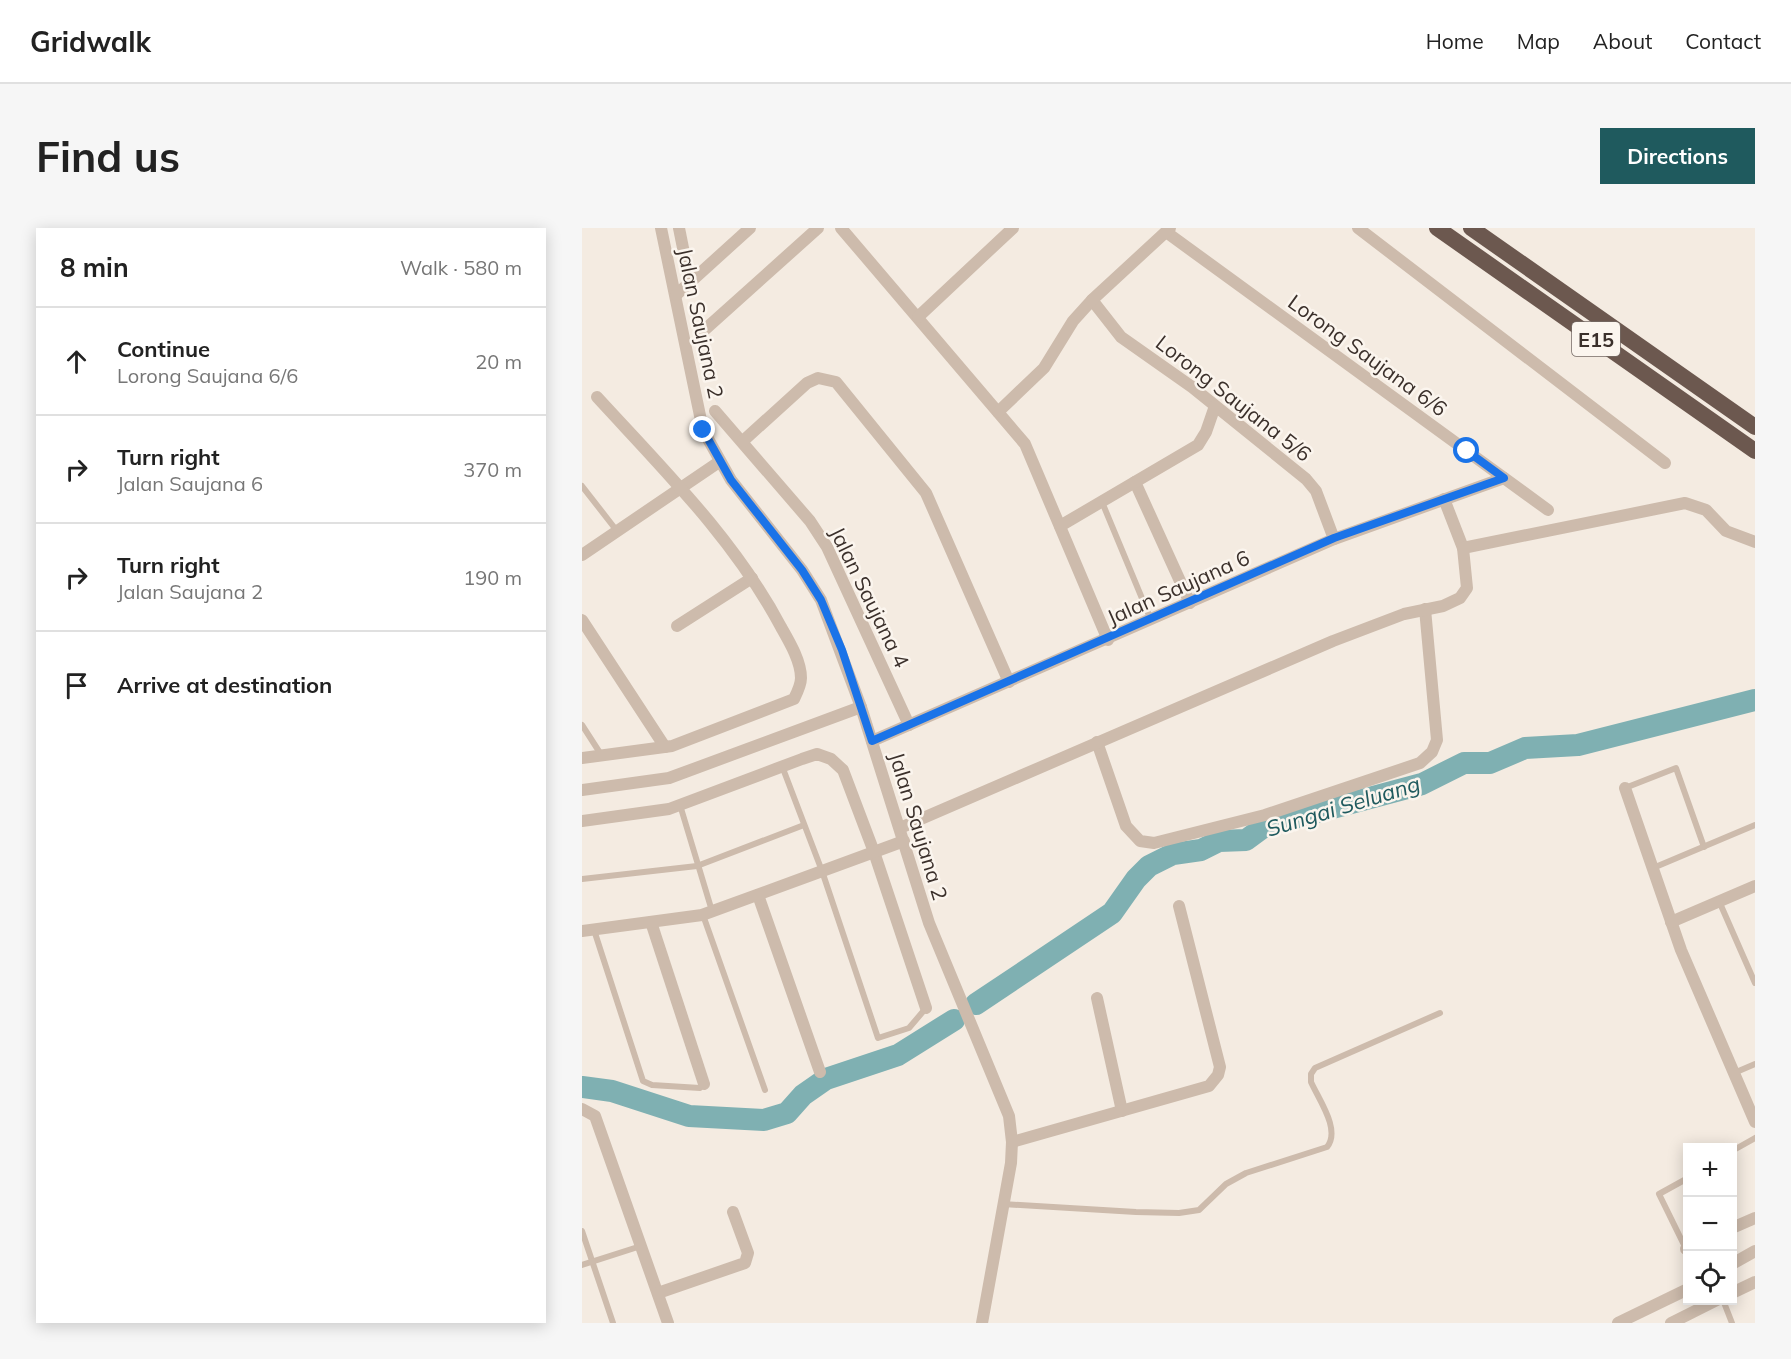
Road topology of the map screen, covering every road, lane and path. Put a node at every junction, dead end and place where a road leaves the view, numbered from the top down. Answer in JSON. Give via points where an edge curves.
{"nodes":[{"id":1,"x":661,"y":228,"type":"edge"},
{"id":2,"x":679,"y":228,"type":"edge"},
{"id":3,"x":750,"y":228,"type":"edge"},
{"id":4,"x":818,"y":228,"type":"edge"},
{"id":5,"x":841,"y":228,"type":"edge"},
{"id":6,"x":1358,"y":228,"type":"edge"},
{"id":7,"x":1437,"y":228,"type":"edge"},
{"id":8,"x":1471,"y":228,"type":"edge"},
{"id":9,"x":1005,"y":230,"type":"edge"},
{"id":10,"x":1168,"y":230,"type":"edge"},
{"id":11,"x":690,"y":283,"type":"junction"},
{"id":12,"x":675,"y":295,"type":"junction"},
{"id":13,"x":1092,"y":300,"type":"junction"},
{"id":14,"x":918,"y":317,"type":"junction"},
{"id":15,"x":701,"y":333,"type":"dead end"},
{"id":16,"x":597,"y":397,"type":"dead end"},
{"id":17,"x":1215,"y":406,"type":"junction"},
{"id":18,"x":715,"y":411,"type":"dead end"},
{"id":19,"x":998,"y":412,"type":"junction"},
{"id":20,"x":1755,"y":427,"type":"edge"},
{"id":21,"x":743,"y":441,"type":"junction"},
{"id":22,"x":1755,"y":451,"type":"edge"},
{"id":23,"x":719,"y":462,"type":"junction"},
{"id":24,"x":1665,"y":463,"type":"dead end"},
{"id":25,"x":1504,"y":478,"type":"junction"},
{"id":26,"x":1135,"y":482,"type":"junction"},
{"id":27,"x":582,"y":486,"type":"edge"},
{"id":28,"x":681,"y":488,"type":"junction"},
{"id":29,"x":1444,"y":499,"type":"junction"},
{"id":30,"x":1102,"y":502,"type":"junction"},
{"id":31,"x":1548,"y":510,"type":"dead end"},
{"id":32,"x":1060,"y":526,"type":"junction"},
{"id":33,"x":617,"y":531,"type":"junction"},
{"id":34,"x":1334,"y":538,"type":"junction"},
{"id":35,"x":1755,"y":542,"type":"edge"},
{"id":36,"x":1464,"y":548,"type":"junction"},
{"id":37,"x":582,"y":555,"type":"edge"},
{"id":38,"x":752,"y":578,"type":"junction"},
{"id":39,"x":1190,"y":603,"type":"junction"},
{"id":40,"x":1425,"y":609,"type":"junction"},
{"id":41,"x":582,"y":620,"type":"edge"},
{"id":42,"x":1151,"y":620,"type":"junction"},
{"id":43,"x":677,"y":626,"type":"dead end"},
{"id":44,"x":1108,"y":640,"type":"junction"},
{"id":45,"x":1009,"y":682,"type":"junction"},
{"id":46,"x":861,"y":707,"type":"junction"},
{"id":47,"x":582,"y":725,"type":"edge"},
{"id":48,"x":909,"y":725,"type":"junction"},
{"id":49,"x":872,"y":741,"type":"junction"},
{"id":50,"x":1097,"y":742,"type":"junction"},
{"id":51,"x":665,"y":747,"type":"junction"},
{"id":52,"x":603,"y":756,"type":"junction"},
{"id":53,"x":582,"y":758,"type":"edge"},
{"id":54,"x":782,"y":766,"type":"junction"},
{"id":55,"x":1625,"y":789,"type":"joint"},
{"id":56,"x":582,"y":790,"type":"edge"},
{"id":57,"x":680,"y":805,"type":"junction"},
{"id":58,"x":582,"y":820,"type":"edge"},
{"id":59,"x":804,"y":825,"type":"junction"},
{"id":60,"x":1755,"y":825,"type":"edge"},
{"id":61,"x":900,"y":828,"type":"junction"},
{"id":62,"x":904,"y":841,"type":"junction"},
{"id":63,"x":1704,"y":847,"type":"junction"},
{"id":64,"x":874,"y":852,"type":"junction"},
{"id":65,"x":697,"y":866,"type":"junction"},
{"id":66,"x":1653,"y":868,"type":"junction"},
{"id":67,"x":822,"y":871,"type":"junction"},
{"id":68,"x":582,"y":879,"type":"edge"},
{"id":69,"x":1755,"y":886,"type":"edge"},
{"id":70,"x":758,"y":895,"type":"junction"},
{"id":71,"x":1719,"y":901,"type":"junction"},
{"id":72,"x":1179,"y":906,"type":"dead end"},
{"id":73,"x":707,"y":914,"type":"junction"},
{"id":74,"x":651,"y":922,"type":"junction"},
{"id":75,"x":1671,"y":922,"type":"junction"},
{"id":76,"x":588,"y":930,"type":"edge"},
{"id":77,"x":1755,"y":983,"type":"edge"},
{"id":78,"x":1097,"y":998,"type":"dead end"},
{"id":79,"x":926,"y":1008,"type":"joint"},
{"id":80,"x":1440,"y":1013,"type":"dead end"},
{"id":81,"x":1755,"y":1064,"type":"edge"},
{"id":82,"x":820,"y":1072,"type":"dead end"},
{"id":83,"x":1734,"y":1073,"type":"junction"},
{"id":84,"x":704,"y":1084,"type":"joint"},
{"id":85,"x":765,"y":1090,"type":"dead end"},
{"id":86,"x":582,"y":1109,"type":"edge"},
{"id":87,"x":1122,"y":1111,"type":"junction"},
{"id":88,"x":1755,"y":1122,"type":"edge"},
{"id":89,"x":1755,"y":1138,"type":"edge"},
{"id":90,"x":1012,"y":1142,"type":"junction"},
{"id":91,"x":1737,"y":1148,"type":"edge"},
{"id":92,"x":1683,"y":1181,"type":"edge"},
{"id":93,"x":1003,"y":1204,"type":"junction"},
{"id":94,"x":733,"y":1212,"type":"dead end"},
{"id":95,"x":1755,"y":1218,"type":"edge"},
{"id":96,"x":1737,"y":1226,"type":"edge"},
{"id":97,"x":582,"y":1231,"type":"edge"},
{"id":98,"x":1683,"y":1241,"type":"edge"},
{"id":99,"x":642,"y":1246,"type":"junction"},
{"id":100,"x":1755,"y":1251,"type":"edge"},
{"id":101,"x":1737,"y":1261,"type":"edge"},
{"id":102,"x":592,"y":1262,"type":"junction"},
{"id":103,"x":582,"y":1265,"type":"edge"},
{"id":104,"x":1755,"y":1282,"type":"edge"},
{"id":105,"x":1683,"y":1291,"type":"edge"},
{"id":106,"x":1737,"y":1291,"type":"edge"},
{"id":107,"x":658,"y":1293,"type":"junction"},
{"id":108,"x":1708,"y":1305,"type":"edge"},
{"id":109,"x":1725,"y":1305,"type":"edge"},
{"id":110,"x":1679,"y":1321,"type":"edge"},
{"id":111,"x":613,"y":1323,"type":"edge"},
{"id":112,"x":668,"y":1323,"type":"edge"},
{"id":113,"x":982,"y":1323,"type":"edge"},
{"id":114,"x":1618,"y":1323,"type":"edge"},
{"id":115,"x":1732,"y":1323,"type":"edge"}],
"edges":[{"from":1,"to":12,"type":"street","name":"Jalan Saujana 2"},
{"from":2,"to":11,"type":"street","name":"Jalan Saujana 2"},
{"from":3,"to":11,"type":"street"},
{"from":4,"to":15,"type":"street"},
{"from":5,"to":14,"type":"street"},
{"from":6,"to":24,"type":"street"},
{"from":7,"to":22,"type":"highway","number":"E15"},
{"from":8,"to":20,"type":"highway","number":"E15"},
{"from":9,"to":14,"type":"street"},
{"from":10,"to":13,"type":"street"},
{"from":10,"to":25,"type":"street","name":"Lorong Saujana 6/6"},
{"from":11,"to":12,"type":"street"},
{"from":12,"to":23,"type":"street","name":"Jalan Saujana 2","via":[[703,430]]},
{"from":13,"to":17,"type":"street","name":"Lorong Saujana 5/6","via":[[1121,337]]},
{"from":13,"to":19,"type":"street","via":[[1073,321],[1044,368]]},
{"from":14,"to":19,"type":"street"},
{"from":16,"to":28,"type":"street"},
{"from":17,"to":26,"type":"street","via":[[1198,445]]},
{"from":17,"to":34,"type":"street","name":"Lorong Saujana 5/6","via":[[1306,479],[1316,491]]},
{"from":18,"to":21,"type":"street","name":"Jalan Saujana 4"},
{"from":19,"to":32,"type":"street","via":[[1025,444]]},
{"from":21,"to":45,"type":"street","via":[[807,383],[818,378],[836,382],[926,493]]},
{"from":21,"to":48,"type":"street","name":"Jalan Saujana 4","via":[[827,547]]},
{"from":23,"to":28,"type":"street"},
{"from":23,"to":46,"type":"street","name":"Jalan Saujana 2","via":[[821,600]]},
{"from":25,"to":29,"type":"street","name":"Jalan Saujana 6"},
{"from":25,"to":31,"type":"street","name":"Lorong Saujana 6/6"},
{"from":26,"to":30,"type":"street"},
{"from":26,"to":39,"type":"street"},
{"from":27,"to":33,"type":"lane"},
{"from":28,"to":33,"type":"street"},
{"from":28,"to":38,"type":"street"},
{"from":29,"to":34,"type":"street","name":"Jalan Saujana 6"},
{"from":29,"to":36,"type":"street"},
{"from":30,"to":32,"type":"street"},
{"from":30,"to":42,"type":"lane"},
{"from":32,"to":44,"type":"street"},
{"from":33,"to":37,"type":"street"},
{"from":34,"to":39,"type":"street","name":"Jalan Saujana 6"},
{"from":35,"to":36,"type":"street","via":[[1726,531],[1706,510],[1685,503]]},
{"from":36,"to":40,"type":"street","via":[[1467,588],[1460,598]]},
{"from":38,"to":43,"type":"street"},
{"from":38,"to":51,"type":"street","via":[[790,642],[800,670],[799,690],[794,699],[781,706]]},
{"from":39,"to":42,"type":"street","name":"Jalan Saujana 6"},
{"from":40,"to":50,"type":"street","via":[[1333,641]]},
{"from":40,"to":50,"type":"street","via":[[1437,740],[1432,752],[1420,763],[1264,815],[1154,843],[1140,841],[1126,826]]},
{"from":41,"to":51,"type":"street"},
{"from":42,"to":44,"type":"street","name":"Jalan Saujana 6"},
{"from":44,"to":45,"type":"street","name":"Jalan Saujana 6"},
{"from":45,"to":48,"type":"street","name":"Jalan Saujana 6"},
{"from":46,"to":49,"type":"street","name":"Jalan Saujana 2"},
{"from":46,"to":56,"type":"street","via":[[669,778]]},
{"from":47,"to":52,"type":"lane"},
{"from":48,"to":49,"type":"street","name":"Jalan Saujana 6"},
{"from":49,"to":61,"type":"street","name":"Jalan Saujana 2"},
{"from":50,"to":61,"type":"street"},
{"from":51,"to":52,"type":"street"},
{"from":52,"to":53,"type":"street"},
{"from":54,"to":57,"type":"street"},
{"from":54,"to":59,"type":"lane"},
{"from":54,"to":64,"type":"street","via":[[817,754],[831,759],[843,770]]},
{"from":55,"to":63,"type":"lane","via":[[1676,768]]},
{"from":55,"to":66,"type":"street"},
{"from":57,"to":58,"type":"street"},
{"from":57,"to":65,"type":"lane"},
{"from":59,"to":65,"type":"lane"},
{"from":59,"to":67,"type":"lane"},
{"from":60,"to":63,"type":"lane"},
{"from":61,"to":62,"type":"street","name":"Jalan Saujana 2"},
{"from":62,"to":64,"type":"street"},
{"from":62,"to":90,"type":"street","name":"Jalan Saujana 2","via":[[934,934],[1009,1116]]},
{"from":63,"to":66,"type":"lane"},
{"from":64,"to":67,"type":"street"},
{"from":64,"to":79,"type":"street"},
{"from":65,"to":68,"type":"lane"},
{"from":65,"to":73,"type":"lane"},
{"from":66,"to":75,"type":"street"},
{"from":67,"to":70,"type":"street"},
{"from":67,"to":79,"type":"lane","via":[[878,1038],[909,1028]]},
{"from":69,"to":71,"type":"street"},
{"from":70,"to":73,"type":"street"},
{"from":70,"to":82,"type":"street"},
{"from":71,"to":75,"type":"street"},
{"from":71,"to":77,"type":"lane"},
{"from":72,"to":87,"type":"street","via":[[1220,1067],[1218,1075],[1209,1086]]},
{"from":73,"to":74,"type":"street"},
{"from":73,"to":85,"type":"lane"},
{"from":74,"to":76,"type":"street"},
{"from":74,"to":84,"type":"street"},
{"from":75,"to":83,"type":"street"},
{"from":76,"to":84,"type":"lane","via":[[643,1081],[700,1088]]},
{"from":78,"to":87,"type":"street"},
{"from":80,"to":93,"type":"lane","via":[[1315,1068],[1311,1082],[1333,1131],[1332,1141],[1327,1147],[1246,1173],[1226,1184],[1199,1210],[1136,1212]]},
{"from":81,"to":83,"type":"lane"},
{"from":83,"to":88,"type":"street"},
{"from":86,"to":99,"type":"street","via":[[595,1116]]},
{"from":87,"to":90,"type":"street"},
{"from":89,"to":91,"type":"lane"},
{"from":90,"to":93,"type":"street","name":"Jalan Saujana 2"},
{"from":92,"to":98,"type":"lane","via":[[1659,1194]]},
{"from":93,"to":113,"type":"street","name":"Jalan Saujana 2"},
{"from":94,"to":107,"type":"street","via":[[748,1253],[745,1263]]},
{"from":95,"to":96,"type":"street"},
{"from":97,"to":102,"type":"lane"},
{"from":99,"to":102,"type":"lane"},
{"from":99,"to":107,"type":"street"},
{"from":100,"to":101,"type":"street"},
{"from":102,"to":103,"type":"lane"},
{"from":102,"to":111,"type":"lane"},
{"from":104,"to":106,"type":"street"},
{"from":105,"to":114,"type":"street"},
{"from":107,"to":112,"type":"street"},
{"from":108,"to":110,"type":"street"},
{"from":109,"to":115,"type":"lane"}]}
